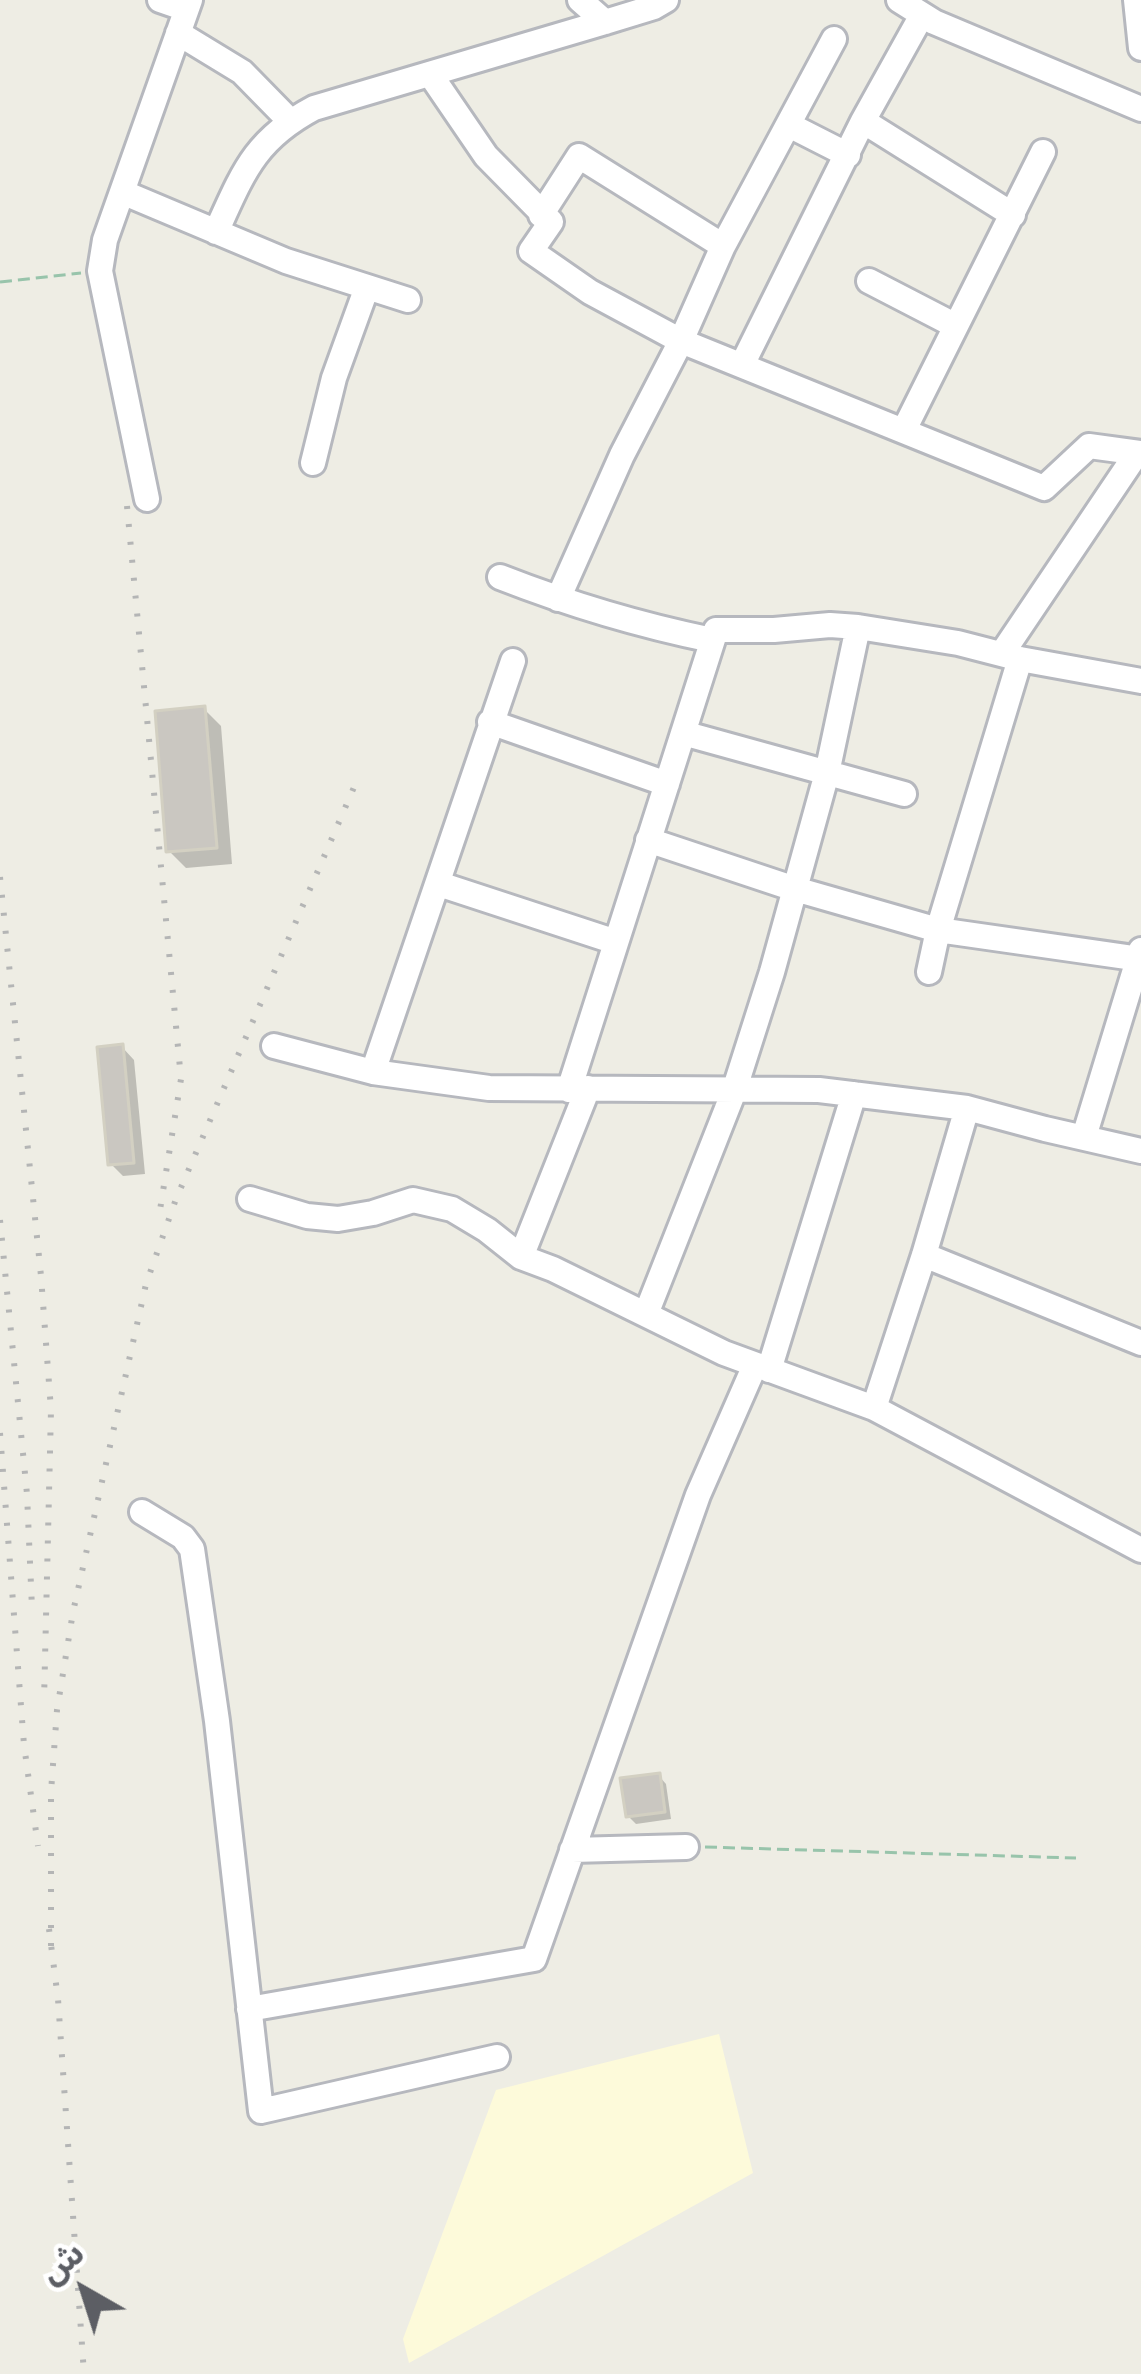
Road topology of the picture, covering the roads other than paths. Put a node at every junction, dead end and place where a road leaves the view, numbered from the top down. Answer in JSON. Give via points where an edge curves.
{"nodes":[{"id":1,"x":160,"y":0,"type":"edge"},
{"id":2,"x":580,"y":0,"type":"edge"},
{"id":3,"x":666,"y":0,"type":"edge"},
{"id":4,"x":899,"y":0,"type":"edge"},
{"id":5,"x":1136,"y":0,"type":"edge"},
{"id":6,"x":185,"y":14,"type":"edge"},
{"id":7,"x":922,"y":15,"type":"junction"},
{"id":8,"x":605,"y":22,"type":"junction"},
{"id":9,"x":834,"y":39,"type":"dead end"},
{"id":10,"x":1141,"y":48,"type":"edge"},
{"id":11,"x":430,"y":74,"type":"junction"},
{"id":12,"x":1141,"y":109,"type":"edge"},
{"id":13,"x":290,"y":121,"type":"junction"},
{"id":14,"x":863,"y":121,"type":"junction"},
{"id":15,"x":789,"y":125,"type":"junction"},
{"id":16,"x":1043,"y":152,"type":"dead end"},
{"id":17,"x":848,"y":155,"type":"junction"},
{"id":18,"x":122,"y":192,"type":"junction"},
{"id":19,"x":541,"y":214,"type":"junction"},
{"id":20,"x":1012,"y":214,"type":"junction"},
{"id":21,"x":216,"y":232,"type":"junction"},
{"id":22,"x":723,"y":246,"type":"junction"},
{"id":23,"x":869,"y":281,"type":"dead end"},
{"id":24,"x":367,"y":287,"type":"junction"},
{"id":25,"x":408,"y":300,"type":"dead end"},
{"id":26,"x":956,"y":326,"type":"junction"},
{"id":27,"x":681,"y":341,"type":"junction"},
{"id":28,"x":742,"y":365,"type":"junction"},
{"id":29,"x":904,"y":430,"type":"junction"},
{"id":30,"x":1139,"y":453,"type":"edge"},
{"id":31,"x":313,"y":463,"type":"dead end"},
{"id":32,"x":146,"y":499,"type":"dead end"},
{"id":33,"x":500,"y":577,"type":"dead end"},
{"id":34,"x":558,"y":599,"type":"junction"},
{"id":35,"x":858,"y":626,"type":"junction"},
{"id":36,"x":716,"y":630,"type":"junction"},
{"id":37,"x":1012,"y":655,"type":"junction"},
{"id":38,"x":513,"y":661,"type":"dead end"},
{"id":39,"x":1141,"y":681,"type":"edge"},
{"id":40,"x":490,"y":722,"type":"junction"},
{"id":41,"x":683,"y":733,"type":"junction"},
{"id":42,"x":827,"y":772,"type":"junction"},
{"id":43,"x":667,"y":784,"type":"junction"},
{"id":44,"x":904,"y":794,"type":"dead end"},
{"id":45,"x":648,"y":840,"type":"junction"},
{"id":46,"x":439,"y":884,"type":"junction"},
{"id":47,"x":795,"y":889,"type":"junction"},
{"id":48,"x":938,"y":930,"type":"junction"},
{"id":49,"x":616,"y":942,"type":"junction"},
{"id":50,"x":1140,"y":956,"type":"edge"},
{"id":51,"x":928,"y":972,"type":"dead end"},
{"id":52,"x":274,"y":1046,"type":"dead end"},
{"id":53,"x":373,"y":1072,"type":"junction"},
{"id":54,"x":579,"y":1089,"type":"junction"},
{"id":55,"x":734,"y":1091,"type":"junction"},
{"id":56,"x":854,"y":1094,"type":"junction"},
{"id":57,"x":967,"y":1108,"type":"junction"},
{"id":58,"x":1084,"y":1137,"type":"junction"},
{"id":59,"x":1141,"y":1151,"type":"edge"},
{"id":60,"x":250,"y":1198,"type":"dead end"},
{"id":61,"x":924,"y":1256,"type":"junction"},
{"id":62,"x":520,"y":1257,"type":"junction"},
{"id":63,"x":646,"y":1314,"type":"junction"},
{"id":64,"x":1141,"y":1342,"type":"edge"},
{"id":65,"x":762,"y":1367,"type":"junction"},
{"id":66,"x":874,"y":1408,"type":"junction"},
{"id":67,"x":142,"y":1512,"type":"dead end"},
{"id":68,"x":1141,"y":1550,"type":"edge"},
{"id":69,"x":686,"y":1847,"type":"road end"},
{"id":70,"x":572,"y":1850,"type":"junction"},
{"id":71,"x":249,"y":2009,"type":"junction"},
{"id":72,"x":497,"y":2057,"type":"dead end"}],
"edges":[{"from":1,"to":6,"type":"street"},
{"from":2,"to":8,"type":"street"},
{"from":3,"to":8,"type":"street"},
{"from":4,"to":7,"type":"street"},
{"from":5,"to":10,"type":"street"},
{"from":6,"to":13,"type":"street"},
{"from":6,"to":18,"type":"street"},
{"from":7,"to":12,"type":"street"},
{"from":7,"to":14,"type":"street"},
{"from":8,"to":11,"type":"street"},
{"from":9,"to":15,"type":"street"},
{"from":11,"to":13,"type":"street"},
{"from":11,"to":19,"type":"street","via":[[486,156]]},
{"from":13,"to":21,"type":"street","via":[[246,167]]},
{"from":14,"to":17,"type":"street"},
{"from":14,"to":20,"type":"street"},
{"from":15,"to":17,"type":"street"},
{"from":15,"to":22,"type":"street"},
{"from":16,"to":20,"type":"street"},
{"from":17,"to":28,"type":"street"},
{"from":18,"to":21,"type":"street"},
{"from":18,"to":32,"type":"street","via":[[100,271]]},
{"from":19,"to":22,"type":"street","via":[[579,157]]},
{"from":19,"to":27,"type":"street","via":[[551,222],[531,250]]},
{"from":20,"to":26,"type":"street"},
{"from":21,"to":24,"type":"street"},
{"from":22,"to":27,"type":"street"},
{"from":23,"to":26,"type":"street"},
{"from":24,"to":25,"type":"street"},
{"from":24,"to":31,"type":"street"},
{"from":26,"to":29,"type":"street"},
{"from":27,"to":28,"type":"street"},
{"from":27,"to":34,"type":"street"},
{"from":28,"to":29,"type":"street"},
{"from":29,"to":30,"type":"street","via":[[1044,488],[1089,446]]},
{"from":30,"to":37,"type":"street"},
{"from":33,"to":34,"type":"street"},
{"from":34,"to":36,"type":"street","via":[[712,640]]},
{"from":35,"to":36,"type":"street"},
{"from":35,"to":37,"type":"street"},
{"from":35,"to":42,"type":"street"},
{"from":36,"to":41,"type":"street"},
{"from":37,"to":39,"type":"street"},
{"from":37,"to":48,"type":"street"},
{"from":38,"to":40,"type":"street"},
{"from":40,"to":43,"type":"street"},
{"from":40,"to":46,"type":"street"},
{"from":41,"to":42,"type":"street"},
{"from":41,"to":43,"type":"street"},
{"from":42,"to":44,"type":"street"},
{"from":42,"to":47,"type":"street"},
{"from":43,"to":45,"type":"street"},
{"from":45,"to":47,"type":"street"},
{"from":45,"to":49,"type":"street"},
{"from":46,"to":49,"type":"street"},
{"from":46,"to":53,"type":"street"},
{"from":47,"to":48,"type":"street"},
{"from":47,"to":55,"type":"street"},
{"from":48,"to":50,"type":"street"},
{"from":48,"to":51,"type":"street"},
{"from":49,"to":54,"type":"street"},
{"from":50,"to":58,"type":"street"},
{"from":52,"to":53,"type":"street"},
{"from":53,"to":54,"type":"street","via":[[489,1088]]},
{"from":54,"to":55,"type":"street"},
{"from":54,"to":62,"type":"street"},
{"from":55,"to":56,"type":"street"},
{"from":55,"to":63,"type":"street"},
{"from":56,"to":57,"type":"street"},
{"from":56,"to":65,"type":"street"},
{"from":57,"to":58,"type":"street"},
{"from":57,"to":61,"type":"street"},
{"from":58,"to":59,"type":"street"},
{"from":60,"to":62,"type":"street","via":[[338,1219],[430,1202]]},
{"from":61,"to":64,"type":"street"},
{"from":61,"to":66,"type":"street"},
{"from":62,"to":63,"type":"street"},
{"from":63,"to":65,"type":"street"},
{"from":65,"to":66,"type":"street"},
{"from":65,"to":70,"type":"street","via":[[698,1495]]},
{"from":66,"to":68,"type":"street"},
{"from":67,"to":71,"type":"street","via":[[192,1549]]},
{"from":69,"to":70,"type":"street"},
{"from":70,"to":71,"type":"street","via":[[534,1959]]},
{"from":71,"to":72,"type":"street","via":[[261,2111]]}]}
